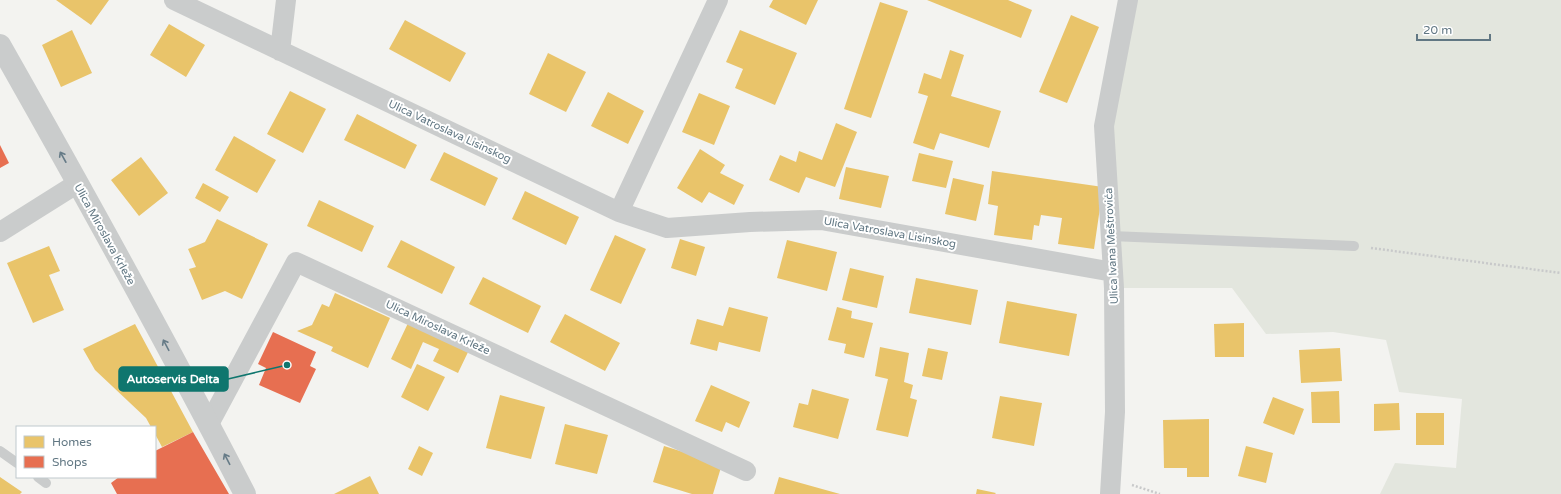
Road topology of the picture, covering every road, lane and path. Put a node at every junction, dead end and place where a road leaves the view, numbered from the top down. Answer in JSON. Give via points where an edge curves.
{"nodes":[{"id":1,"x":174,"y":0,"type":"edge"},
{"id":2,"x":286,"y":0,"type":"edge"},
{"id":3,"x":718,"y":0,"type":"edge"},
{"id":4,"x":1128,"y":0,"type":"edge"},
{"id":5,"x":0,"y":45,"type":"edge"},
{"id":6,"x":280,"y":51,"type":"junction"},
{"id":7,"x":78,"y":183,"type":"junction"},
{"id":8,"x":619,"y":212,"type":"junction"},
{"id":9,"x":0,"y":232,"type":"edge"},
{"id":10,"x":1111,"y":236,"type":"junction"},
{"id":11,"x":1354,"y":246,"type":"joint"},
{"id":12,"x":1113,"y":272,"type":"junction"},
{"id":13,"x":1561,"y":273,"type":"edge"},
{"id":14,"x":209,"y":424,"type":"junction"},
{"id":15,"x":0,"y":451,"type":"edge"},
{"id":16,"x":16,"y":462,"type":"edge"},
{"id":17,"x":746,"y":471,"type":"dead end"},
{"id":18,"x":1128,"y":484,"type":"dead end"},
{"id":19,"x":245,"y":494,"type":"edge"},
{"id":20,"x":1110,"y":494,"type":"edge"},
{"id":21,"x":1160,"y":494,"type":"edge"}],
"edges":[{"from":1,"to":6,"type":"street","name":"Ulica Vatroslava Lisinskog"},
{"from":2,"to":6,"type":"street"},
{"from":3,"to":8,"type":"street"},
{"from":4,"to":10,"type":"street","name":"Ulica Ivana Meštrovića","via":[[1104,126]]},
{"from":7,"to":5,"type":"street","name":"Ulica Miroslava Krleže","one_way":true},
{"from":6,"to":8,"type":"street","name":"Ulica Vatroslava Lisinskog"},
{"from":7,"to":9,"type":"street"},
{"from":14,"to":7,"type":"street","name":"Ulica Miroslava Krleže","one_way":true},
{"from":8,"to":12,"type":"street","name":"Ulica Vatroslava Lisinskog","via":[[667,228],[820,220]]},
{"from":10,"to":11,"type":"lane"},
{"from":10,"to":12,"type":"street","name":"Ulica Ivana Meštrovića"},
{"from":11,"to":13,"type":"path"},
{"from":12,"to":20,"type":"street","name":"Ulica Ivana Meštrovića","via":[[1115,412]]},
{"from":14,"to":17,"type":"street","name":"Ulica Miroslava Krleže","via":[[296,262]]},
{"from":19,"to":14,"type":"street","name":"Ulica Miroslava Krleže","one_way":true},
{"from":15,"to":16,"type":"lane"},
{"from":18,"to":21,"type":"path"}]}
